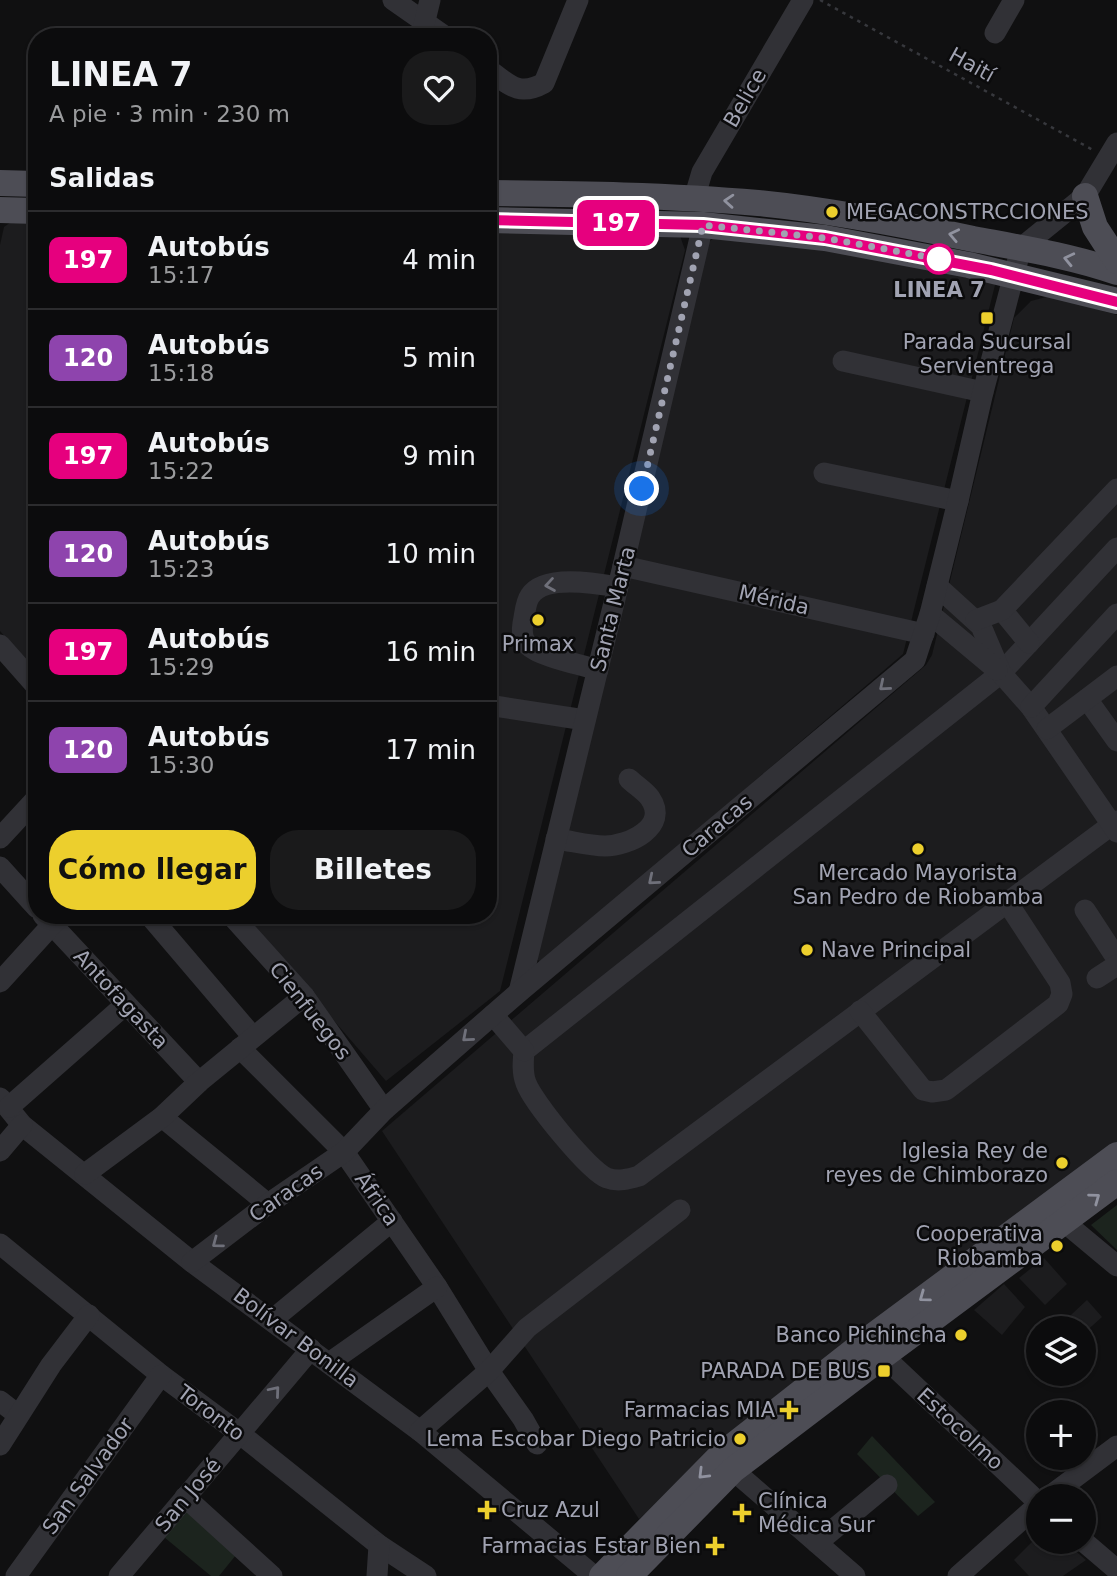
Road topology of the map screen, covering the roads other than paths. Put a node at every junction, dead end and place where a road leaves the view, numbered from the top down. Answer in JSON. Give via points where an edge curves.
{"nodes":[{"id":1,"x":393,"y":0,"type":"edge"},
{"id":2,"x":430,"y":0,"type":"edge"},
{"id":3,"x":578,"y":0,"type":"edge"},
{"id":4,"x":803,"y":0,"type":"edge"},
{"id":5,"x":1014,"y":0,"type":"edge"},
{"id":6,"x":422,"y":28,"type":"edge"},
{"id":7,"x":423,"y":28,"type":"edge"},
{"id":8,"x":995,"y":33,"type":"dead end"},
{"id":9,"x":497,"y":76,"type":"edge"},
{"id":10,"x":1112,"y":151,"type":"edge"},
{"id":11,"x":0,"y":183,"type":"edge"},
{"id":12,"x":28,"y":184,"type":"edge"},
{"id":13,"x":497,"y":193,"type":"edge"},
{"id":14,"x":1085,"y":196,"type":"junction"},
{"id":15,"x":694,"y":199,"type":"junction"},
{"id":16,"x":0,"y":210,"type":"edge"},
{"id":17,"x":28,"y":211,"type":"edge"},
{"id":18,"x":497,"y":220,"type":"edge"},
{"id":19,"x":703,"y":225,"type":"junction"},
{"id":20,"x":1021,"y":248,"type":"junction"},
{"id":21,"x":1117,"y":261,"type":"edge"},
{"id":22,"x":1117,"y":272,"type":"edge"},
{"id":23,"x":1014,"y":275,"type":"junction"},
{"id":24,"x":1117,"y":302,"type":"edge"},
{"id":25,"x":843,"y":361,"type":"dead end"},
{"id":26,"x":983,"y":392,"type":"junction"},
{"id":27,"x":824,"y":472,"type":"dead end"},
{"id":28,"x":1117,"y":489,"type":"edge"},
{"id":29,"x":958,"y":501,"type":"junction"},
{"id":30,"x":1117,"y":548,"type":"edge"},
{"id":31,"x":621,"y":577,"type":"junction"},
{"id":32,"x":937,"y":586,"type":"junction"},
{"id":33,"x":1002,"y":610,"type":"junction"},
{"id":34,"x":1117,"y":614,"type":"edge"},
{"id":35,"x":976,"y":620,"type":"junction"},
{"id":36,"x":927,"y":624,"type":"junction"},
{"id":37,"x":1029,"y":643,"type":"junction"},
{"id":38,"x":0,"y":645,"type":"edge"},
{"id":39,"x":598,"y":670,"type":"junction"},
{"id":40,"x":1001,"y":673,"type":"junction"},
{"id":41,"x":1117,"y":676,"type":"edge"},
{"id":42,"x":28,"y":677,"type":"edge"},
{"id":43,"x":1087,"y":699,"type":"junction"},
{"id":44,"x":497,"y":706,"type":"edge"},
{"id":45,"x":1031,"y":707,"type":"junction"},
{"id":46,"x":585,"y":720,"type":"junction"},
{"id":47,"x":1047,"y":729,"type":"junction"},
{"id":48,"x":1117,"y":741,"type":"edge"},
{"id":49,"x":629,"y":779,"type":"dead end"},
{"id":50,"x":28,"y":808,"type":"edge"},
{"id":51,"x":1115,"y":826,"type":"edge"},
{"id":52,"x":0,"y":838,"type":"edge"},
{"id":53,"x":556,"y":838,"type":"junction"},
{"id":54,"x":0,"y":867,"type":"edge"},
{"id":55,"x":28,"y":898,"type":"edge"},
{"id":56,"x":1007,"y":902,"type":"junction"},
{"id":57,"x":1085,"y":910,"type":"dead end"},
{"id":58,"x":47,"y":924,"type":"edge"},
{"id":59,"x":57,"y":924,"type":"edge"},
{"id":60,"x":156,"y":924,"type":"edge"},
{"id":61,"x":240,"y":924,"type":"edge"},
{"id":62,"x":1117,"y":959,"type":"edge"},
{"id":63,"x":1117,"y":965,"type":"edge"},
{"id":64,"x":1097,"y":978,"type":"dead end"},
{"id":65,"x":0,"y":982,"type":"edge"},
{"id":66,"x":519,"y":992,"type":"junction"},
{"id":67,"x":304,"y":996,"type":"junction"},
{"id":68,"x":125,"y":1005,"type":"junction"},
{"id":69,"x":860,"y":1011,"type":"junction"},
{"id":70,"x":493,"y":1015,"type":"junction"},
{"id":71,"x":247,"y":1042,"type":"junction"},
{"id":72,"x":524,"y":1051,"type":"junction"},
{"id":73,"x":199,"y":1082,"type":"junction"},
{"id":74,"x":5,"y":1103,"type":"edge"},
{"id":75,"x":384,"y":1110,"type":"junction"},
{"id":76,"x":162,"y":1117,"type":"junction"},
{"id":77,"x":22,"y":1125,"type":"junction"},
{"id":78,"x":0,"y":1151,"type":"edge"},
{"id":79,"x":344,"y":1152,"type":"junction"},
{"id":80,"x":1117,"y":1155,"type":"edge"},
{"id":81,"x":85,"y":1174,"type":"junction"},
{"id":82,"x":1117,"y":1182,"type":"edge"},
{"id":83,"x":268,"y":1204,"type":"junction"},
{"id":84,"x":680,"y":1210,"type":"dead end"},
{"id":85,"x":1056,"y":1213,"type":"junction"},
{"id":86,"x":392,"y":1221,"type":"junction"},
{"id":87,"x":0,"y":1244,"type":"edge"},
{"id":88,"x":192,"y":1262,"type":"junction"},
{"id":89,"x":1117,"y":1266,"type":"edge"},
{"id":90,"x":437,"y":1287,"type":"junction"},
{"id":91,"x":89,"y":1315,"type":"junction"},
{"id":92,"x":272,"y":1320,"type":"junction"},
{"id":93,"x":311,"y":1349,"type":"junction"},
{"id":94,"x":883,"y":1356,"type":"junction"},
{"id":95,"x":329,"y":1363,"type":"junction"},
{"id":96,"x":489,"y":1371,"type":"junction"},
{"id":97,"x":160,"y":1375,"type":"junction"},
{"id":98,"x":0,"y":1401,"type":"edge"},
{"id":99,"x":18,"y":1415,"type":"junction"},
{"id":100,"x":420,"y":1431,"type":"junction"},
{"id":101,"x":239,"y":1433,"type":"junction"},
{"id":102,"x":537,"y":1444,"type":"dead end"},
{"id":103,"x":0,"y":1445,"type":"edge"},
{"id":104,"x":1117,"y":1446,"type":"edge"},
{"id":105,"x":733,"y":1471,"type":"junction"},
{"id":106,"x":1066,"y":1484,"type":"edge"},
{"id":107,"x":887,"y":1485,"type":"dead end"},
{"id":108,"x":1026,"y":1492,"type":"edge"},
{"id":109,"x":185,"y":1497,"type":"junction"},
{"id":110,"x":1026,"y":1514,"type":"edge"},
{"id":111,"x":817,"y":1543,"type":"junction"},
{"id":112,"x":379,"y":1545,"type":"junction"},
{"id":113,"x":1096,"y":1552,"type":"edge"},
{"id":114,"x":1117,"y":1570,"type":"edge"},
{"id":115,"x":130,"y":1572,"type":"edge"},
{"id":116,"x":16,"y":1576,"type":"edge"},
{"id":117,"x":272,"y":1576,"type":"edge"},
{"id":118,"x":377,"y":1576,"type":"edge"},
{"id":119,"x":426,"y":1576,"type":"edge"},
{"id":120,"x":594,"y":1576,"type":"edge"},
{"id":121,"x":602,"y":1576,"type":"edge"},
{"id":122,"x":629,"y":1576,"type":"edge"},
{"id":123,"x":855,"y":1576,"type":"edge"},
{"id":124,"x":958,"y":1576,"type":"edge"}],
"edges":[{"from":1,"to":6,"type":"street"},
{"from":2,"to":7,"type":"street"},
{"from":3,"to":9,"type":"street","via":[[544,83],[532,90],[517,90]]},
{"from":4,"to":15,"type":"street","name":"Belice","via":[[702,172]]},
{"from":5,"to":8,"type":"street"},
{"from":10,"to":14,"type":"street"},
{"from":11,"to":12,"type":"main road"},
{"from":13,"to":15,"type":"main road"},
{"from":14,"to":20,"type":"street"},
{"from":14,"to":21,"type":"main road","via":[[1095,227]]},
{"from":20,"to":15,"type":"main road","one_way":true,"via":[[842,214]]},
{"from":16,"to":17,"type":"main road"},
{"from":18,"to":19,"type":"main road"},
{"from":19,"to":23,"type":"main road","via":[[825,238]]},
{"from":19,"to":31,"type":"street","name":"Santa Marta"},
{"from":22,"to":20,"type":"main road","one_way":true},
{"from":20,"to":23,"type":"street","name":"Caracas"},
{"from":23,"to":24,"type":"main road"},
{"from":23,"to":26,"type":"street","name":"Caracas"},
{"from":25,"to":26,"type":"street"},
{"from":26,"to":29,"type":"street","name":"Caracas"},
{"from":27,"to":29,"type":"street"},
{"from":28,"to":33,"type":"street"},
{"from":29,"to":32,"type":"street","name":"Caracas"},
{"from":30,"to":37,"type":"street"},
{"from":31,"to":36,"type":"street","name":"Mérida"},
{"from":31,"to":39,"type":"street","name":"Santa Marta"},
{"from":31,"to":39,"type":"street","name":"Mérida","one_way":true,"via":[[538,586],[528,598],[521,633],[524,642],[535,650]]},
{"from":32,"to":35,"type":"street"},
{"from":32,"to":36,"type":"street","name":"Caracas"},
{"from":33,"to":35,"type":"street"},
{"from":33,"to":37,"type":"street"},
{"from":34,"to":45,"type":"street"},
{"from":35,"to":40,"type":"street"},
{"from":36,"to":40,"type":"street"},
{"from":36,"to":66,"type":"street","name":"Caracas","one_way":true,"via":[[915,660]]},
{"from":37,"to":40,"type":"street"},
{"from":38,"to":42,"type":"street"},
{"from":39,"to":46,"type":"street","name":"Santa Marta"},
{"from":40,"to":45,"type":"street"},
{"from":40,"to":72,"type":"street"},
{"from":41,"to":43,"type":"street"},
{"from":43,"to":47,"type":"street"},
{"from":43,"to":48,"type":"street"},
{"from":44,"to":46,"type":"street"},
{"from":45,"to":47,"type":"street"},
{"from":46,"to":53,"type":"street","name":"Santa Marta"},
{"from":47,"to":51,"type":"street"},
{"from":49,"to":53,"type":"street","via":[[650,799],[654,813],[651,825],[639,838],[603,846]]},
{"from":50,"to":52,"type":"street"},
{"from":51,"to":56,"type":"street"},
{"from":53,"to":66,"type":"street","name":"Santa Marta"},
{"from":54,"to":55,"type":"street"},
{"from":56,"to":69,"type":"street"},
{"from":56,"to":69,"type":"street","via":[[1060,983],[1062,994],[1058,1003],[946,1090],[923,1090]]},
{"from":57,"to":62,"type":"street"},
{"from":58,"to":65,"type":"street"},
{"from":59,"to":68,"type":"street","name":"Antofagasta"},
{"from":60,"to":71,"type":"street","name":"África"},
{"from":61,"to":67,"type":"street","name":"Cienfuegos"},
{"from":63,"to":64,"type":"street"},
{"from":66,"to":70,"type":"street","name":"Caracas"},
{"from":67,"to":71,"type":"street"},
{"from":67,"to":75,"type":"street","name":"Cienfuegos"},
{"from":68,"to":73,"type":"street","name":"Antofagasta"},
{"from":68,"to":74,"type":"street"},
{"from":69,"to":72,"type":"street","via":[[639,1175],[622,1181],[606,1178],[575,1152],[527,1086]]},
{"from":70,"to":72,"type":"street"},
{"from":70,"to":75,"type":"street","name":"Caracas","one_way":true},
{"from":71,"to":73,"type":"street"},
{"from":71,"to":79,"type":"street","name":"África"},
{"from":73,"to":76,"type":"street"},
{"from":74,"to":77,"type":"street","name":"Bolívar Bonilla"},
{"from":75,"to":79,"type":"street","name":"Caracas"},
{"from":76,"to":81,"type":"street"},
{"from":76,"to":83,"type":"street"},
{"from":77,"to":78,"type":"street"},
{"from":77,"to":81,"type":"street","name":"Bolívar Bonilla"},
{"from":79,"to":83,"type":"street","name":"Caracas"},
{"from":79,"to":86,"type":"street","name":"África"},
{"from":80,"to":85,"type":"main road"},
{"from":81,"to":88,"type":"street","name":"Bolívar Bonilla"},
{"from":85,"to":82,"type":"main road","one_way":true},
{"from":83,"to":88,"type":"street","name":"Caracas","one_way":true},
{"from":84,"to":96,"type":"street","via":[[527,1328]]},
{"from":85,"to":89,"type":"street"},
{"from":85,"to":94,"type":"main road"},
{"from":85,"to":121,"type":"main road","one_way":true,"via":[[869,1339],[720,1456]]},
{"from":86,"to":90,"type":"street","name":"África"},
{"from":86,"to":92,"type":"street"},
{"from":87,"to":91,"type":"street","name":"Toronto"},
{"from":88,"to":92,"type":"street","name":"Bolívar Bonilla"},
{"from":90,"to":95,"type":"street"},
{"from":90,"to":96,"type":"street","name":"África"},
{"from":91,"to":97,"type":"street","name":"Toronto"},
{"from":91,"to":99,"type":"street"},
{"from":92,"to":93,"type":"street","name":"Bolívar Bonilla"},
{"from":93,"to":95,"type":"street","name":"Bolívar Bonilla"},
{"from":101,"to":93,"type":"street","name":"San José","one_way":true},
{"from":94,"to":105,"type":"main road"},
{"from":94,"to":108,"type":"street","name":"Estocolmo"},
{"from":95,"to":100,"type":"street","name":"Bolívar Bonilla"},
{"from":96,"to":100,"type":"street"},
{"from":96,"to":102,"type":"street","name":"África"},
{"from":97,"to":101,"type":"street","name":"Toronto"},
{"from":97,"to":116,"type":"street","name":"San Salvador"},
{"from":98,"to":99,"type":"street"},
{"from":99,"to":103,"type":"street"},
{"from":100,"to":120,"type":"street","name":"Bolívar Bonilla"},
{"from":101,"to":109,"type":"street","name":"San José"},
{"from":101,"to":112,"type":"street","name":"Toronto"},
{"from":104,"to":106,"type":"street"},
{"from":105,"to":111,"type":"street"},
{"from":105,"to":122,"type":"main road"},
{"from":107,"to":111,"type":"street"},
{"from":109,"to":115,"type":"street","name":"San José"},
{"from":109,"to":117,"type":"street"},
{"from":110,"to":124,"type":"street"},
{"from":111,"to":123,"type":"street"},
{"from":112,"to":118,"type":"street"},
{"from":112,"to":119,"type":"street","name":"Toronto"},
{"from":113,"to":114,"type":"street"}]}
